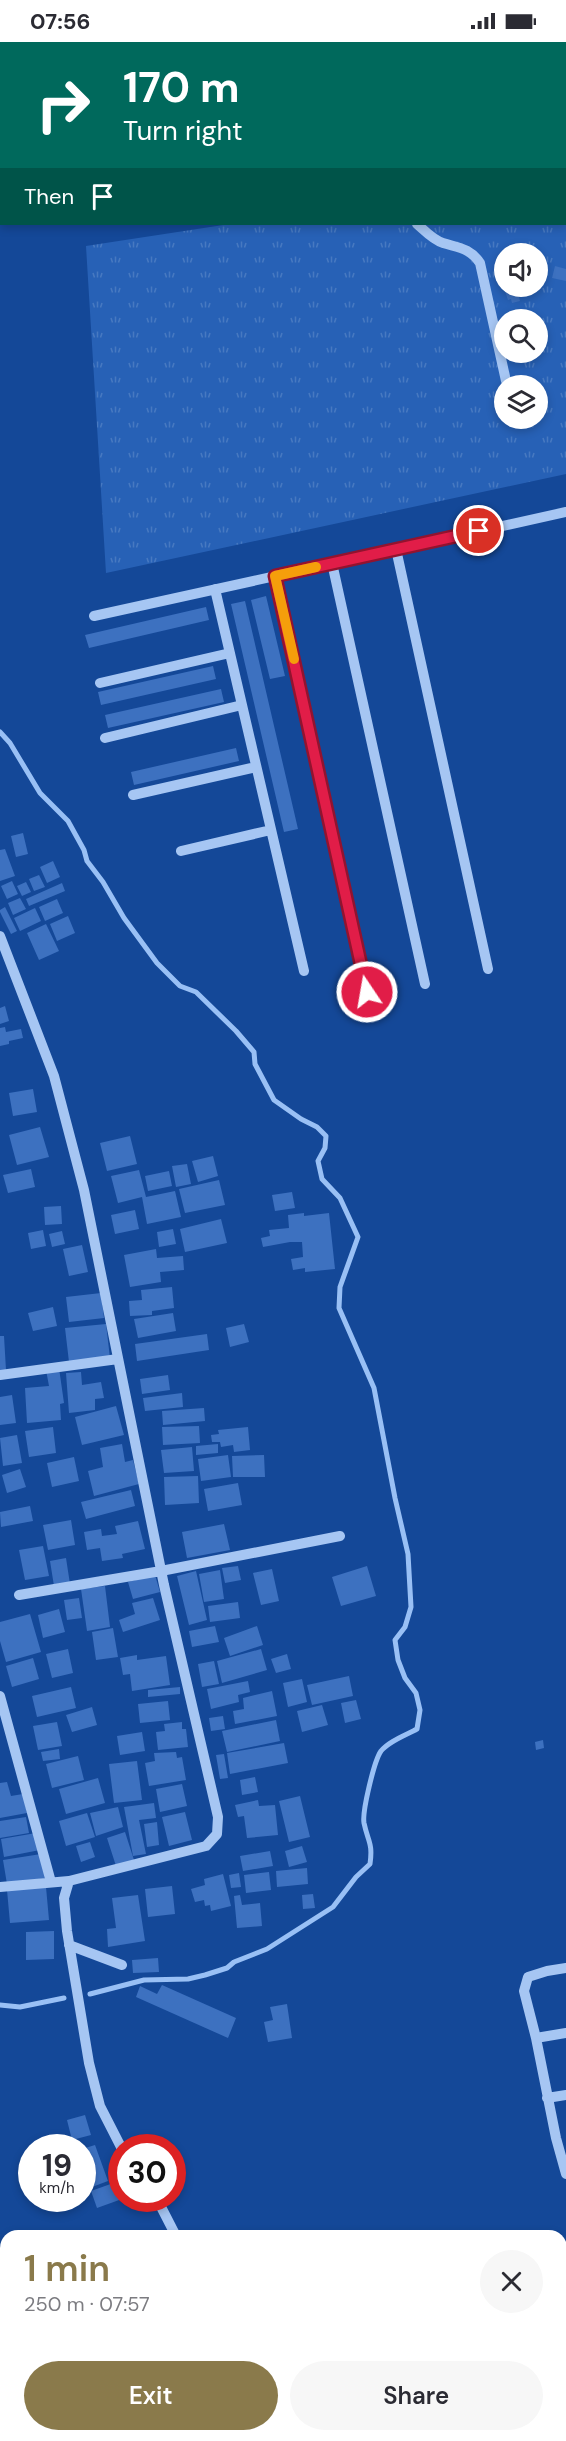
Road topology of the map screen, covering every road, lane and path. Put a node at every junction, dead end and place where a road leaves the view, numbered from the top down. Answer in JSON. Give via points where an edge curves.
{"nodes":[{"id":1,"x":418,"y":225,"type":"edge"},
{"id":2,"x":505,"y":375,"type":"edge"},
{"id":3,"x":566,"y":512,"type":"edge"},
{"id":4,"x":396,"y":549,"type":"junction"},
{"id":5,"x":332,"y":563,"type":"junction"},
{"id":6,"x":275,"y":576,"type":"junction"},
{"id":7,"x":215,"y":589,"type":"junction"},
{"id":8,"x":94,"y":616,"type":"dead end"},
{"id":9,"x":230,"y":653,"type":"junction"},
{"id":10,"x":100,"y":682,"type":"dead end"},
{"id":11,"x":242,"y":705,"type":"junction"},
{"id":12,"x":105,"y":738,"type":"dead end"},
{"id":13,"x":256,"y":766,"type":"junction"},
{"id":14,"x":133,"y":795,"type":"dead end"},
{"id":15,"x":271,"y":830,"type":"junction"},
{"id":16,"x":182,"y":851,"type":"dead end"},
{"id":17,"x":0,"y":936,"type":"edge"},
{"id":18,"x":488,"y":969,"type":"dead end"},
{"id":19,"x":304,"y":971,"type":"dead end"},
{"id":20,"x":425,"y":984,"type":"dead end"},
{"id":21,"x":367,"y":992,"type":"dead end"},
{"id":22,"x":118,"y":1359,"type":"junction"},
{"id":23,"x":0,"y":1375,"type":"edge"},
{"id":24,"x":340,"y":1536,"type":"dead end"},
{"id":25,"x":161,"y":1571,"type":"junction"},
{"id":26,"x":19,"y":1596,"type":"dead end"},
{"id":27,"x":0,"y":1696,"type":"edge"},
{"id":28,"x":69,"y":1881,"type":"junction"},
{"id":29,"x":51,"y":1882,"type":"junction"},
{"id":30,"x":0,"y":1887,"type":"edge"},
{"id":31,"x":69,"y":1945,"type":"junction"},
{"id":32,"x":122,"y":1965,"type":"dead end"},
{"id":33,"x":566,"y":1968,"type":"edge"},
{"id":34,"x":566,"y":2033,"type":"edge"},
{"id":35,"x":536,"y":2038,"type":"junction"},
{"id":36,"x":566,"y":2095,"type":"edge"},
{"id":37,"x":547,"y":2098,"type":"junction"},
{"id":38,"x":114,"y":2134,"type":"edge"},
{"id":39,"x":564,"y":2158,"type":"edge"},
{"id":40,"x":566,"y":2174,"type":"edge"},
{"id":41,"x":164,"y":2212,"type":"edge"},
{"id":42,"x":174,"y":2230,"type":"edge"}],
"edges":[{"from":1,"to":2,"type":"street","via":[[429,236],[463,248],[480,262]]},
{"from":3,"to":4,"type":"street"},
{"from":4,"to":5,"type":"street"},
{"from":4,"to":18,"type":"street"},
{"from":5,"to":6,"type":"street"},
{"from":5,"to":20,"type":"street"},
{"from":6,"to":7,"type":"street"},
{"from":6,"to":21,"type":"street"},
{"from":7,"to":8,"type":"street"},
{"from":7,"to":9,"type":"street"},
{"from":9,"to":10,"type":"street"},
{"from":9,"to":11,"type":"street"},
{"from":11,"to":12,"type":"street"},
{"from":11,"to":13,"type":"street"},
{"from":13,"to":14,"type":"street"},
{"from":13,"to":15,"type":"street"},
{"from":15,"to":16,"type":"street"},
{"from":15,"to":19,"type":"street"},
{"from":17,"to":22,"type":"street","via":[[54,1076],[84,1190]]},
{"from":22,"to":23,"type":"street"},
{"from":22,"to":25,"type":"street"},
{"from":24,"to":25,"type":"street"},
{"from":25,"to":26,"type":"street"},
{"from":25,"to":28,"type":"street","via":[[218,1817],[218,1834],[206,1846]]},
{"from":27,"to":29,"type":"street"},
{"from":28,"to":29,"type":"street"},
{"from":28,"to":31,"type":"street","via":[[64,1898]]},
{"from":29,"to":30,"type":"street"},
{"from":31,"to":32,"type":"street"},
{"from":31,"to":38,"type":"street","via":[[89,2063],[100,2106]]},
{"from":33,"to":35,"type":"street","via":[[528,1977],[524,1991]]},
{"from":34,"to":35,"type":"street"},
{"from":35,"to":37,"type":"street"},
{"from":36,"to":37,"type":"street"},
{"from":37,"to":39,"type":"street"},
{"from":39,"to":40,"type":"street"},
{"from":41,"to":42,"type":"street"}]}
